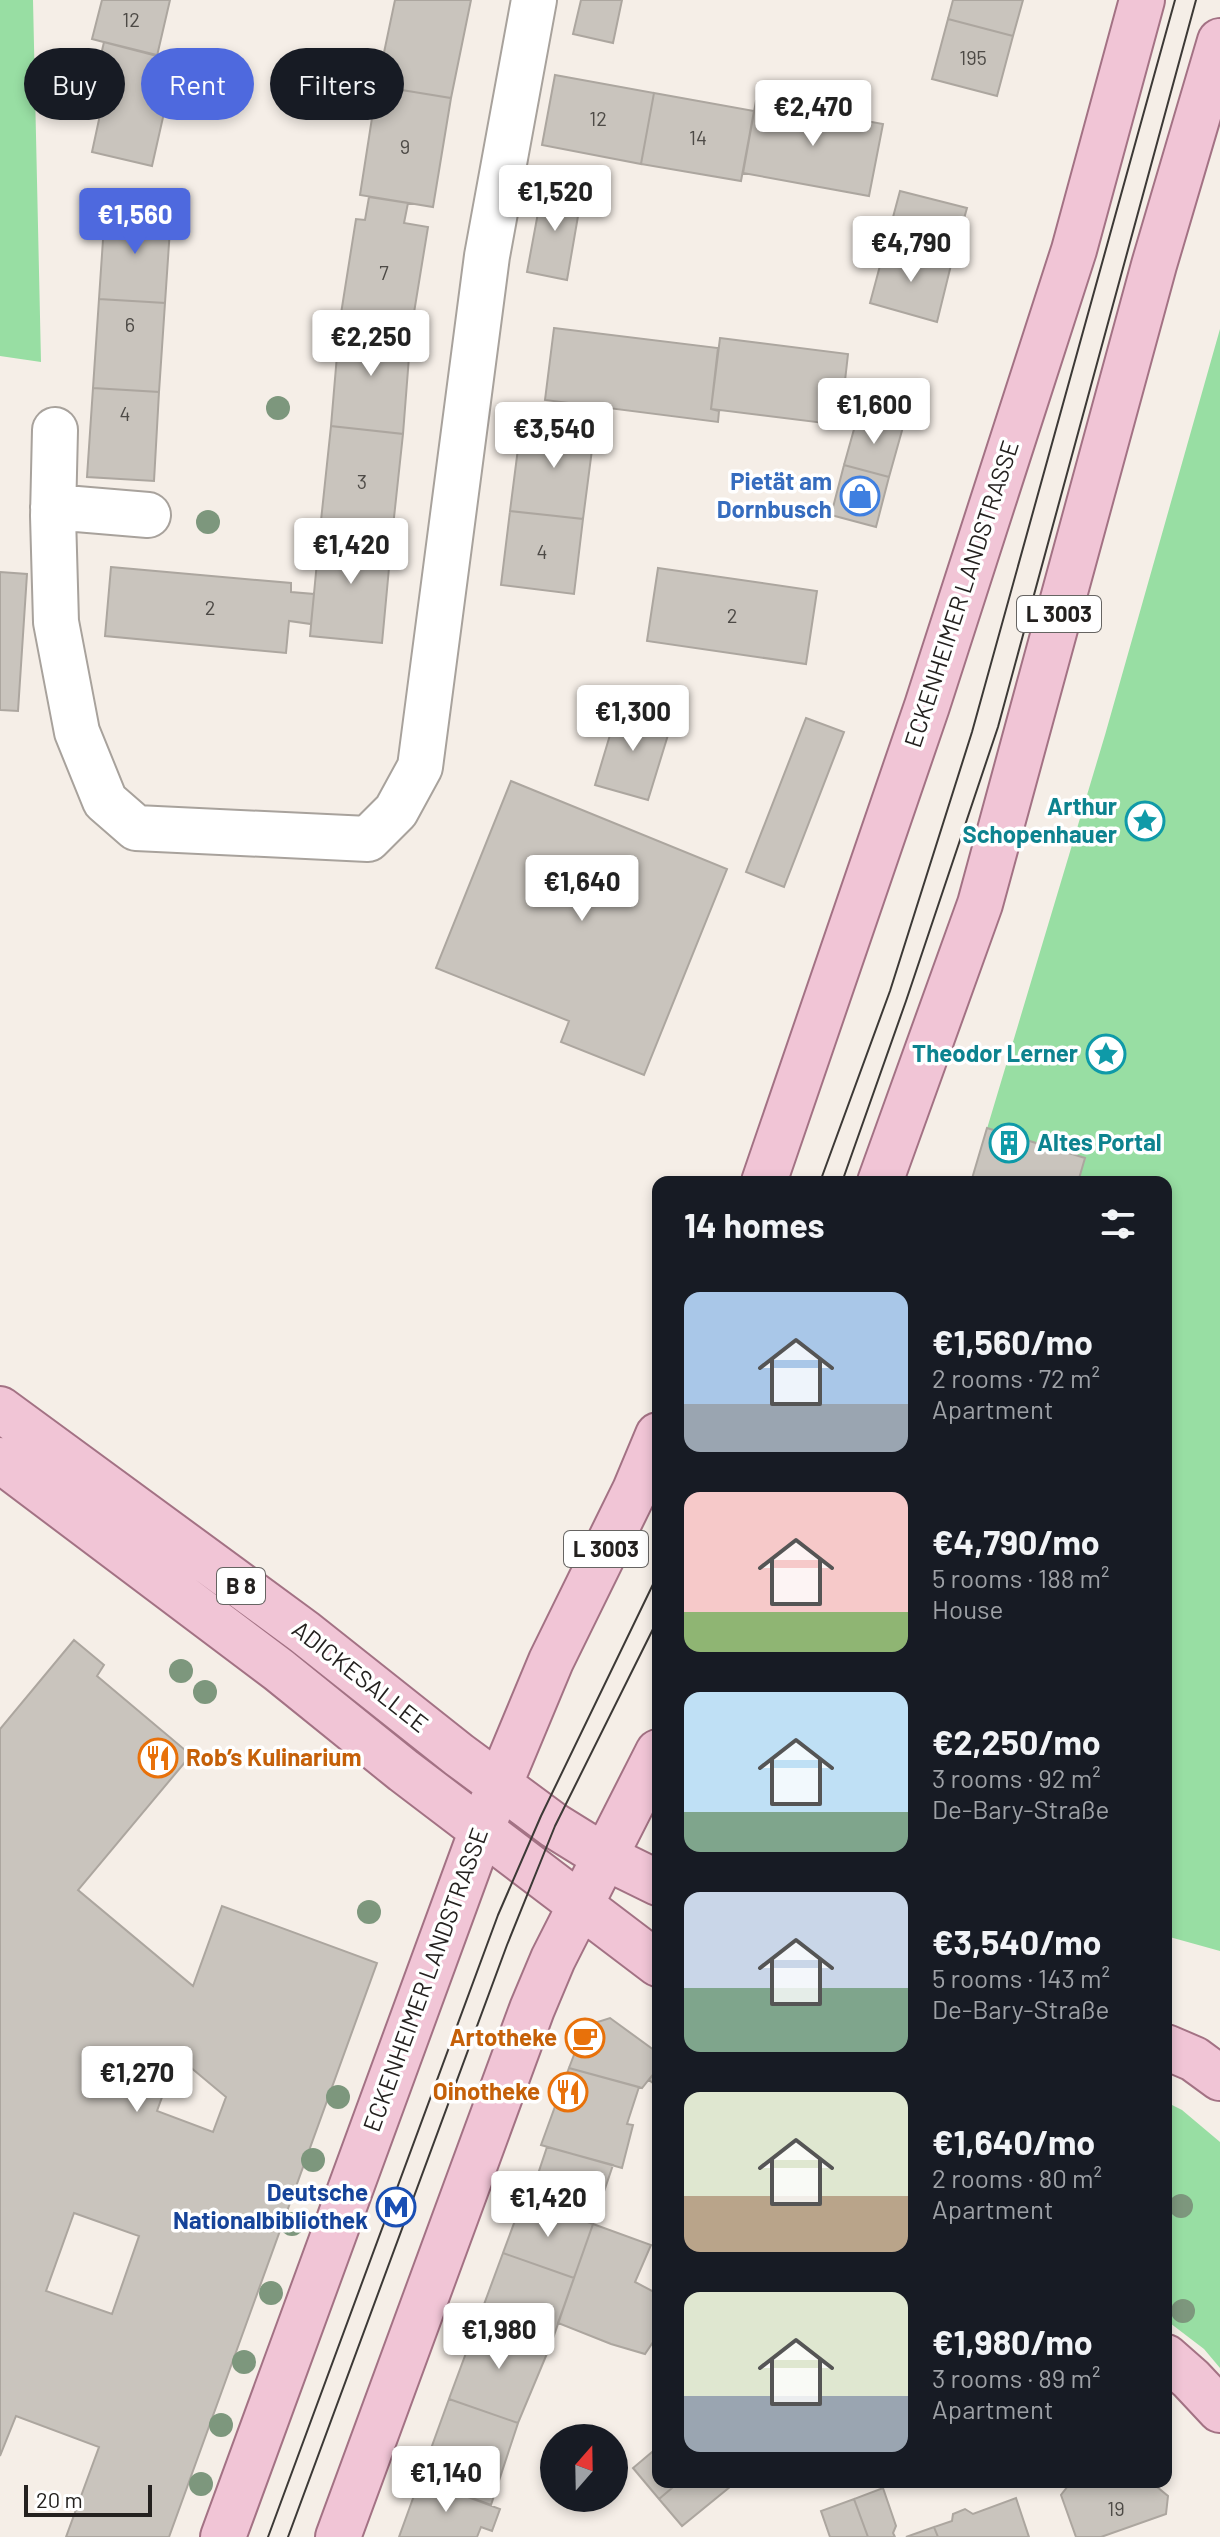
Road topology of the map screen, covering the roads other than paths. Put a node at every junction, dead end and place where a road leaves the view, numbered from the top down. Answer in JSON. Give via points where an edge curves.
{"nodes":[{"id":1,"x":534,"y":0,"type":"edge"},
{"id":2,"x":1142,"y":0,"type":"edge"},
{"id":3,"x":1220,"y":41,"type":"edge"},
{"id":4,"x":55,"y":430,"type":"dead end"},
{"id":5,"x":53,"y":507,"type":"junction"},
{"id":6,"x":148,"y":515,"type":"dead end"},
{"id":7,"x":766,"y":1176,"type":"edge"},
{"id":8,"x":882,"y":1176,"type":"edge"},
{"id":9,"x":0,"y":1409,"type":"edge"},
{"id":10,"x":652,"y":1449,"type":"edge"},
{"id":11,"x":0,"y":1460,"type":"edge"},
{"id":12,"x":652,"y":1764,"type":"edge"},
{"id":13,"x":499,"y":1785,"type":"junction"},
{"id":14,"x":481,"y":1829,"type":"junction"},
{"id":15,"x":605,"y":1857,"type":"junction"},
{"id":16,"x":652,"y":1880,"type":"edge"},
{"id":17,"x":580,"y":1906,"type":"junction"},
{"id":18,"x":652,"y":1960,"type":"edge"},
{"id":19,"x":1172,"y":2050,"type":"edge"},
{"id":20,"x":1220,"y":2078,"type":"edge"},
{"id":21,"x":1172,"y":2362,"type":"edge"},
{"id":22,"x":1220,"y":2410,"type":"edge"},
{"id":23,"x":223,"y":2537,"type":"edge"},
{"id":24,"x":338,"y":2537,"type":"edge"}],
"edges":[{"from":1,"to":5,"type":"street","via":[[487,256],[420,767],[396,811],[368,839],[136,828],[105,801],[77,732],[56,622]]},
{"from":2,"to":7,"type":"main road","name":"ECKENHEIMER LANDSTRASSE","via":[[1074,250],[927,706]]},
{"from":3,"to":8,"type":"main road","number":"L 3003","via":[[980,904]]},
{"from":4,"to":5,"type":"street"},
{"from":5,"to":6,"type":"street"},
{"from":9,"to":13,"type":"main road","name":"ADICKESALLEE","number":"B 8","via":[[304,1632]]},
{"from":10,"to":13,"type":"main road","name":"ECKENHEIMER LANDSTRASSE","number":"L 3003","via":[[551,1661]]},
{"from":11,"to":14,"type":"main road","name":"ADICKESALLEE","number":"B 8"},
{"from":12,"to":15,"type":"main road"},
{"from":13,"to":14,"type":"main road","name":"ECKENHEIMER LANDSTRASSE","number":"L 3003"},
{"from":13,"to":15,"type":"main road","name":"ADICKESALLEE","number":"B 8"},
{"from":14,"to":17,"type":"main road","name":"ADICKESALLEE","number":"B 8"},
{"from":14,"to":23,"type":"main road","name":"ECKENHEIMER LANDSTRASSE"},
{"from":15,"to":16,"type":"main road","number":"B 8"},
{"from":15,"to":17,"type":"main road"},
{"from":17,"to":18,"type":"main road","number":"B 8"},
{"from":17,"to":24,"type":"main road","via":[[532,2009]]},
{"from":19,"to":20,"type":"main road"},
{"from":21,"to":22,"type":"main road"}]}
